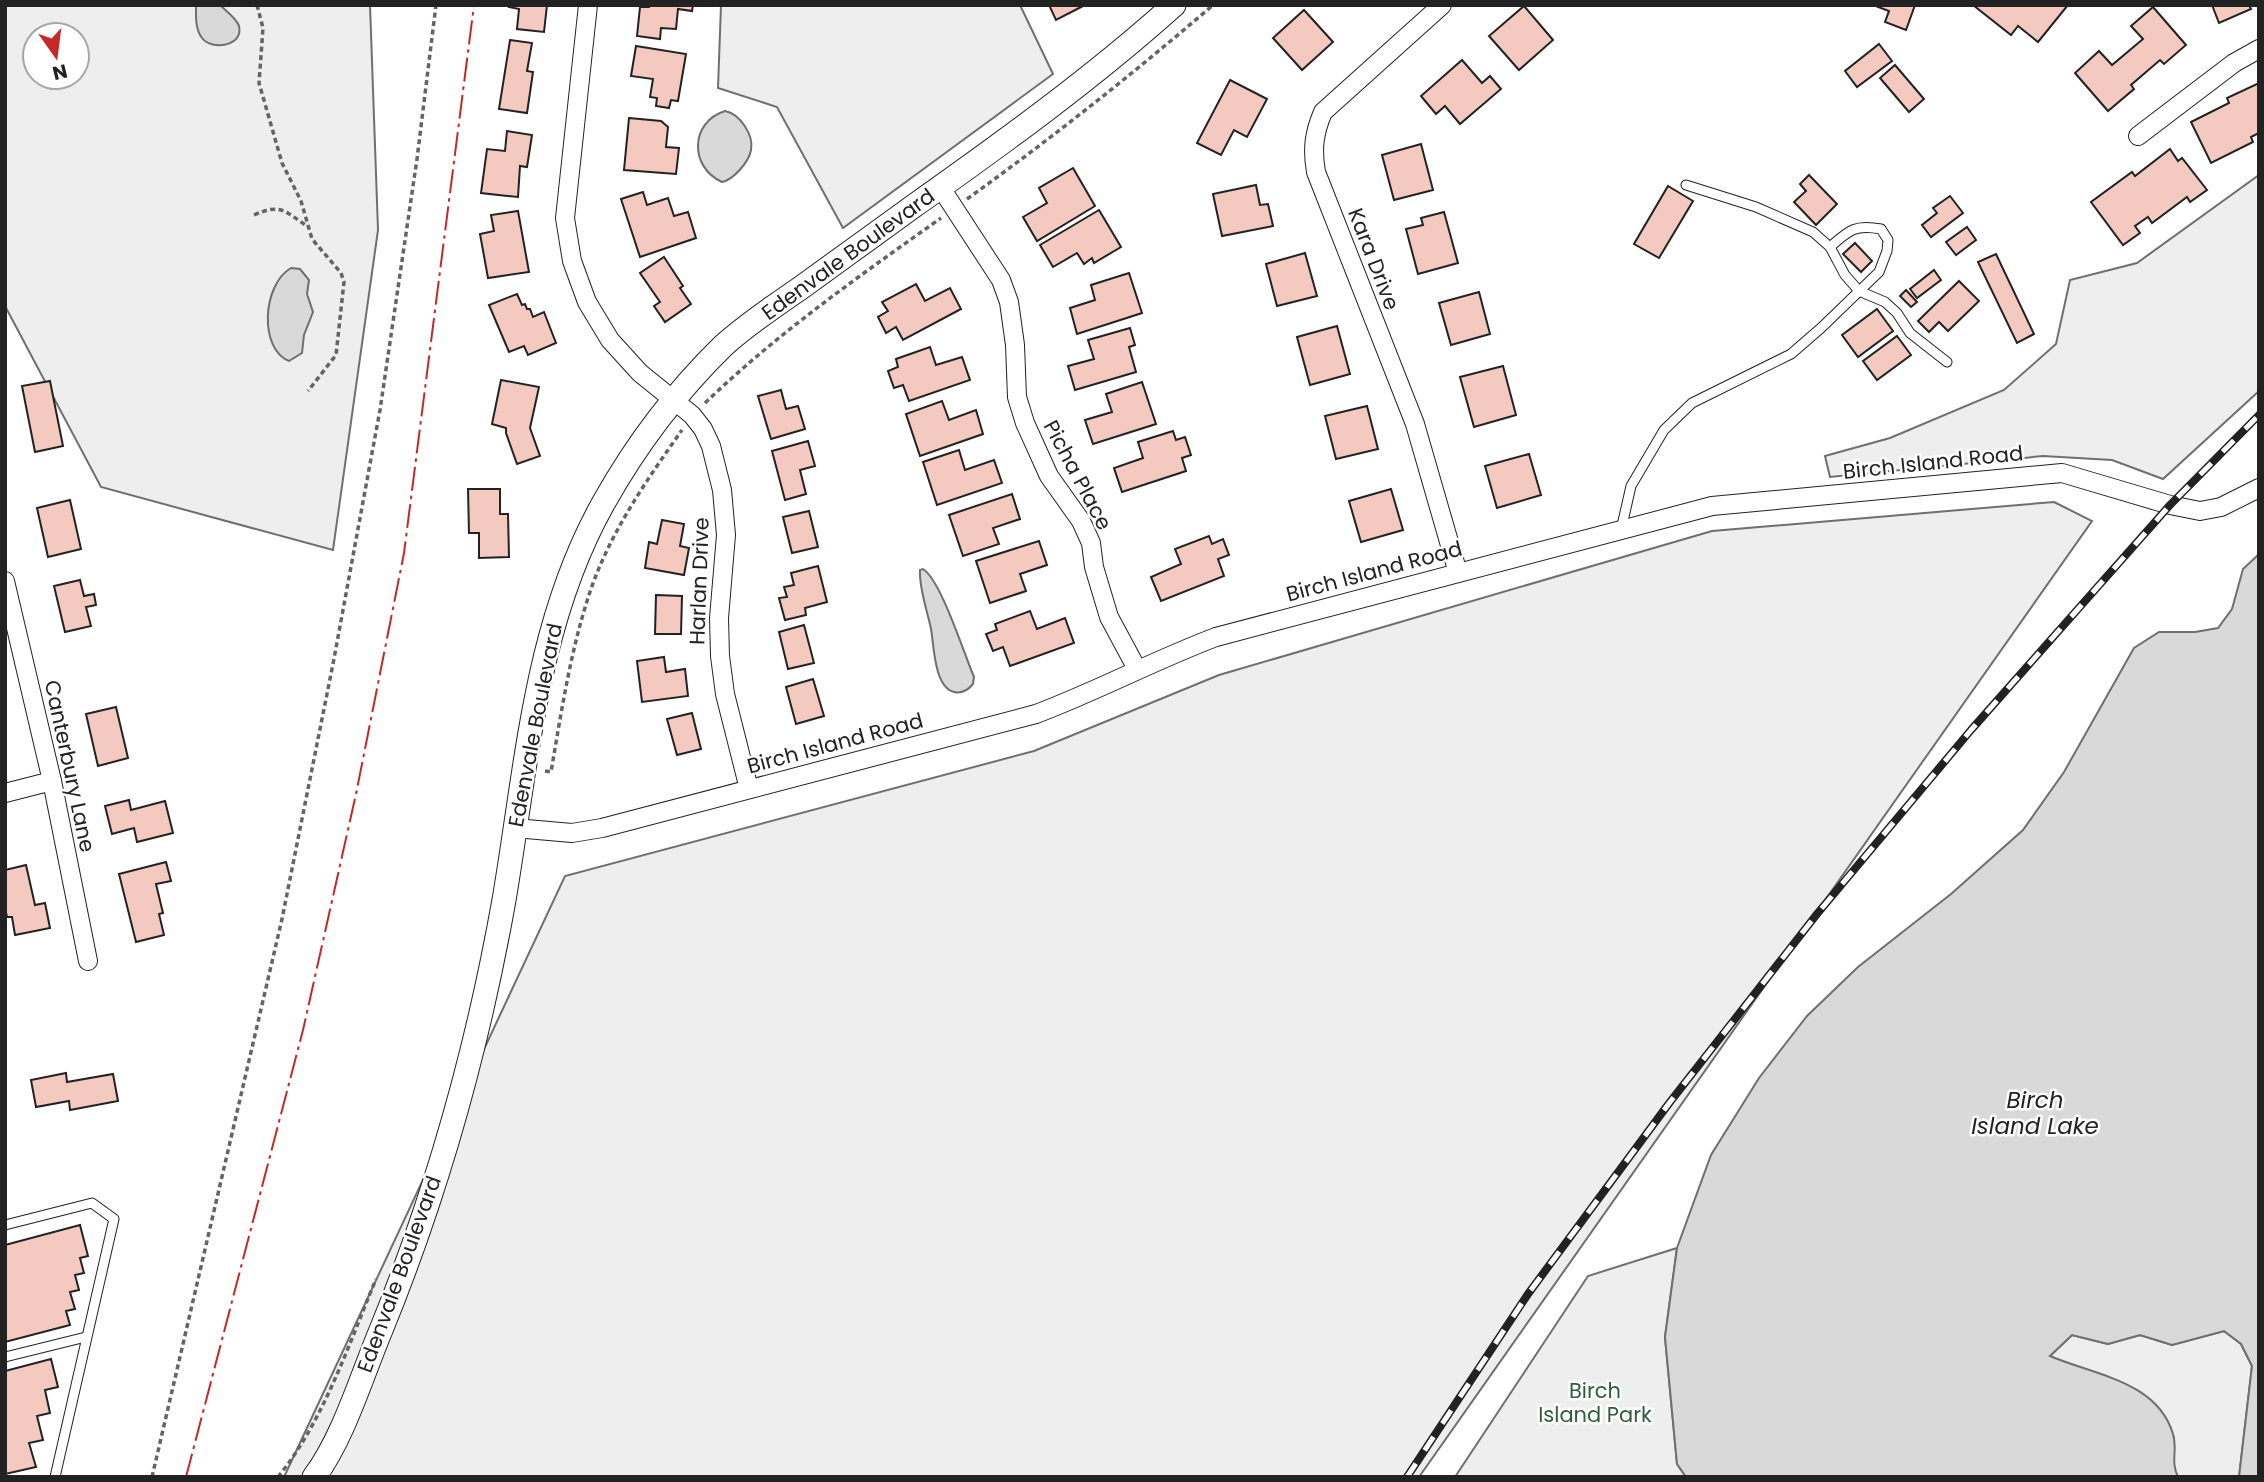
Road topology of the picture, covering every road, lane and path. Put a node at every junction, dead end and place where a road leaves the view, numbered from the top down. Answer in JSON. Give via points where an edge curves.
{"nodes":[{"id":1,"x":257,"y":5,"type":"edge"},
{"id":2,"x":436,"y":5,"type":"edge"},
{"id":3,"x":588,"y":5,"type":"edge"},
{"id":4,"x":1213,"y":5,"type":"edge"},
{"id":5,"x":1442,"y":5,"type":"edge"},
{"id":6,"x":1162,"y":9,"type":"edge"},
{"id":7,"x":2259,"y":50,"type":"edge"},
{"id":8,"x":2138,"y":136,"type":"dead end"},
{"id":9,"x":1686,"y":185,"type":"dead end"},
{"id":10,"x":941,"y":188,"type":"junction"},
{"id":11,"x":955,"y":208,"type":"junction"},
{"id":12,"x":254,"y":215,"type":"dead end"},
{"id":13,"x":309,"y":227,"type":"junction"},
{"id":14,"x":1830,"y":247,"type":"junction"},
{"id":15,"x":1859,"y":291,"type":"junction"},
{"id":16,"x":1947,"y":362,"type":"dead end"},
{"id":17,"x":308,"y":391,"type":"dead end"},
{"id":18,"x":673,"y":398,"type":"junction"},
{"id":19,"x":692,"y":415,"type":"junction"},
{"id":20,"x":2259,"y":488,"type":"edge"},
{"id":21,"x":1621,"y":530,"type":"junction"},
{"id":22,"x":1458,"y":572,"type":"junction"},
{"id":23,"x":5,"y":581,"type":"edge"},
{"id":24,"x":1137,"y":669,"type":"junction"},
{"id":25,"x":526,"y":768,"type":"junction"},
{"id":26,"x":52,"y":781,"type":"junction"},
{"id":27,"x":749,"y":789,"type":"junction"},
{"id":28,"x":5,"y":793,"type":"edge"},
{"id":29,"x":515,"y":828,"type":"junction"},
{"id":30,"x":88,"y":961,"type":"dead end"},
{"id":31,"x":5,"y":1225,"type":"edge"},
{"id":32,"x":378,"y":1275,"type":"dead end"},
{"id":33,"x":86,"y":1337,"type":"junction"},
{"id":34,"x":5,"y":1357,"type":"edge"},
{"id":35,"x":55,"y":1477,"type":"edge"},
{"id":36,"x":152,"y":1477,"type":"edge"},
{"id":37,"x":278,"y":1477,"type":"edge"},
{"id":38,"x":314,"y":1477,"type":"edge"}],
"edges":[{"from":1,"to":13,"type":"path","via":[[263,28],[259,83],[282,163]]},
{"from":2,"to":36,"type":"path","via":[[380,410],[333,664],[282,919]]},
{"from":3,"to":18,"type":"street","name":"Harlan Drive","via":[[565,218],[572,261],[587,302],[610,340],[640,373]]},
{"from":4,"to":11,"type":"path"},
{"from":5,"to":22,"type":"street","name":"Kara Drive","via":[[1323,112],[1306,152],[1415,424]]},
{"from":6,"to":10,"type":"street","name":"Edenvale Boulevard","via":[[1070,90]]},
{"from":7,"to":8,"type":"street","via":[[2234,63]]},
{"from":9,"to":14,"type":"lane","via":[[1789,220]]},
{"from":10,"to":11,"type":"street","name":"Picha Place"},
{"from":10,"to":18,"type":"street","name":"Edenvale Boulevard","via":[[727,343]]},
{"from":11,"to":19,"type":"path","via":[[808,313],[749,360]]},
{"from":11,"to":24,"type":"street","name":"Picha Place","via":[[1001,280],[1009,302],[1017,397],[1025,423],[1049,476],[1081,521],[1109,617]]},
{"from":12,"to":13,"type":"path","via":[[281,209]]},
{"from":13,"to":17,"type":"path","via":[[312,239],[344,282],[336,355]]},
{"from":14,"to":15,"type":"lane","via":[[1844,275]]},
{"from":14,"to":15,"type":"lane","via":[[1849,230],[1881,229],[1888,240],[1887,251],[1879,272]]},
{"from":15,"to":16,"type":"lane","via":[[1885,302],[1910,333]]},
{"from":15,"to":21,"type":"lane","via":[[1791,354],[1692,402],[1664,430],[1631,486]]},
{"from":18,"to":19,"type":"street","name":"Harlan Drive"},
{"from":18,"to":25,"type":"street","name":"Edenvale Boulevard","via":[[603,503],[571,568],[551,628]]},
{"from":19,"to":25,"type":"path","via":[[610,545],[588,597],[551,772]]},
{"from":19,"to":27,"type":"street","name":"Harlan Drive","via":[[711,446],[722,490],[726,535],[719,656]]},
{"from":20,"to":21,"type":"street","name":"Birch Island Road","via":[[2221,507],[2200,511],[2062,472],[1712,506]]},
{"from":21,"to":22,"type":"street","name":"Birch Island Road"},
{"from":22,"to":24,"type":"street","name":"Birch Island Road","via":[[1216,636]]},
{"from":23,"to":26,"type":"street","name":"Canterbury Lane"},
{"from":24,"to":27,"type":"street","name":"Birch Island Road","via":[[1036,714]]},
{"from":25,"to":29,"type":"street","name":"Edenvale Boulevard"},
{"from":26,"to":28,"type":"street"},
{"from":26,"to":30,"type":"street","name":"Canterbury Lane"},
{"from":27,"to":29,"type":"street","name":"Birch Island Road","via":[[572,833]]},
{"from":29,"to":38,"type":"street","name":"Edenvale Boulevard","via":[[484,1005],[424,1213],[345,1418]]},
{"from":31,"to":33,"type":"lane","via":[[92,1203],[114,1219]]},
{"from":32,"to":37,"type":"path","via":[[300,1450]]},
{"from":33,"to":34,"type":"lane"},
{"from":33,"to":35,"type":"lane"}]}
